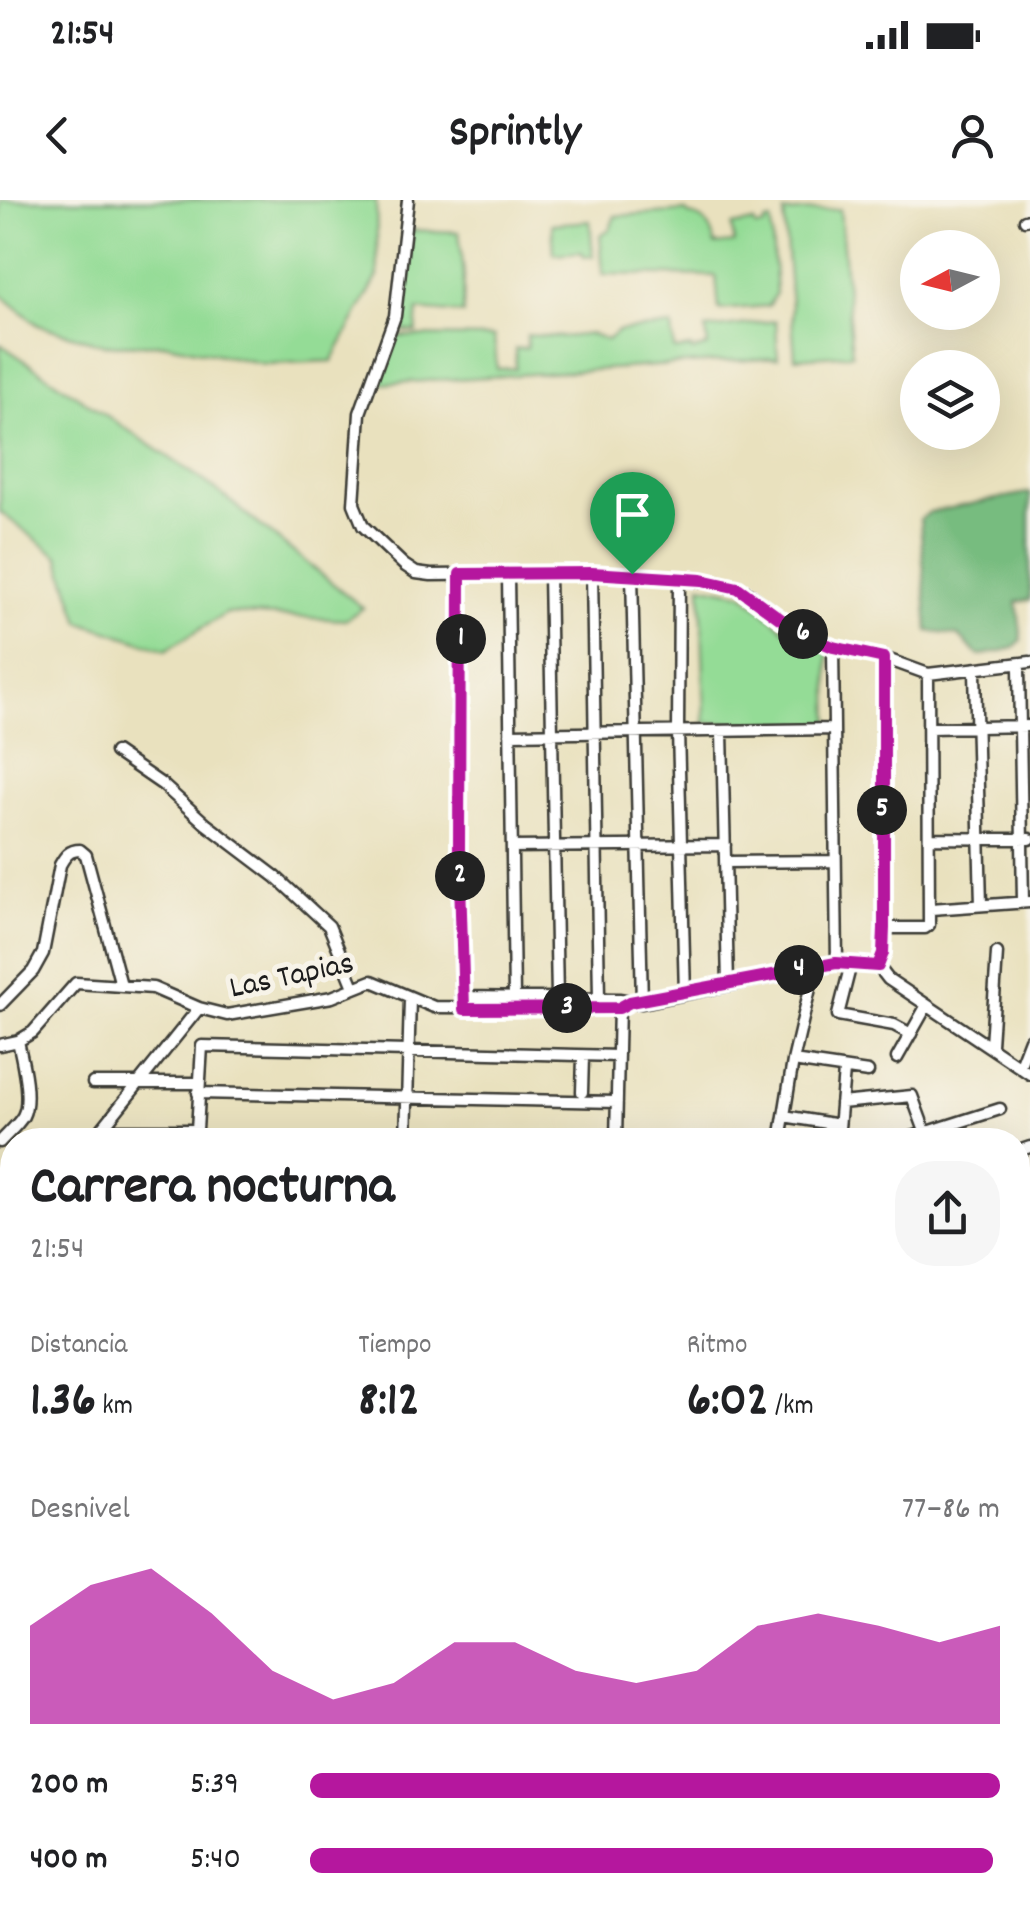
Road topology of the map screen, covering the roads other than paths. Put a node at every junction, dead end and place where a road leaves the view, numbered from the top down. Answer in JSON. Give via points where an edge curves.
{"nodes":[{"id":1,"x":408,"y":200,"type":"edge"},
{"id":2,"x":592,"y":573,"type":"junction"},
{"id":3,"x":460,"y":574,"type":"junction"},
{"id":4,"x":549,"y":574,"type":"junction"},
{"id":5,"x":632,"y":574,"type":"junction"},
{"id":6,"x":508,"y":575,"type":"junction"},
{"id":7,"x":679,"y":578,"type":"junction"},
{"id":8,"x":833,"y":647,"type":"junction"},
{"id":9,"x":884,"y":658,"type":"junction"},
{"id":10,"x":1030,"y":662,"type":"edge"},
{"id":11,"x":1019,"y":669,"type":"dead end"},
{"id":12,"x":975,"y":672,"type":"dead end"},
{"id":13,"x":928,"y":674,"type":"junction"},
{"id":14,"x":1025,"y":726,"type":"edge"},
{"id":15,"x":929,"y":728,"type":"junction"},
{"id":16,"x":976,"y":728,"type":"junction"},
{"id":17,"x":834,"y":729,"type":"junction"},
{"id":18,"x":678,"y":731,"type":"junction"},
{"id":19,"x":722,"y":732,"type":"junction"},
{"id":20,"x":594,"y":733,"type":"junction"},
{"id":21,"x":638,"y":733,"type":"junction"},
{"id":22,"x":510,"y":734,"type":"junction"},
{"id":23,"x":552,"y":734,"type":"junction"},
{"id":24,"x":115,"y":752,"type":"dead end"},
{"id":25,"x":930,"y":838,"type":"junction"},
{"id":26,"x":979,"y":839,"type":"junction"},
{"id":27,"x":1026,"y":839,"type":"edge"},
{"id":28,"x":680,"y":845,"type":"junction"},
{"id":29,"x":724,"y":845,"type":"junction"},
{"id":30,"x":554,"y":846,"type":"junction"},
{"id":31,"x":596,"y":846,"type":"junction"},
{"id":32,"x":640,"y":846,"type":"junction"},
{"id":33,"x":512,"y":847,"type":"junction"},
{"id":34,"x":836,"y":860,"type":"junction"},
{"id":35,"x":725,"y":862,"type":"junction"},
{"id":36,"x":1027,"y":902,"type":"edge"},
{"id":37,"x":981,"y":905,"type":"junction"},
{"id":38,"x":931,"y":909,"type":"junction"},
{"id":39,"x":884,"y":928,"type":"junction"},
{"id":40,"x":997,"y":953,"type":"dead end"},
{"id":41,"x":836,"y":963,"type":"junction"},
{"id":42,"x":851,"y":964,"type":"junction"},
{"id":43,"x":878,"y":966,"type":"junction"},
{"id":44,"x":815,"y":967,"type":"junction"},
{"id":45,"x":728,"y":984,"type":"junction"},
{"id":46,"x":121,"y":985,"type":"junction"},
{"id":47,"x":354,"y":987,"type":"junction"},
{"id":48,"x":685,"y":994,"type":"junction"},
{"id":49,"x":514,"y":998,"type":"junction"},
{"id":50,"x":557,"y":998,"type":"junction"},
{"id":51,"x":410,"y":999,"type":"junction"},
{"id":52,"x":599,"y":999,"type":"junction"},
{"id":53,"x":464,"y":1003,"type":"junction"},
{"id":54,"x":628,"y":1003,"type":"junction"},
{"id":55,"x":0,"y":1005,"type":"edge"},
{"id":56,"x":927,"y":1005,"type":"junction"},
{"id":57,"x":198,"y":1008,"type":"junction"},
{"id":58,"x":911,"y":1034,"type":"junction"},
{"id":59,"x":1030,"y":1039,"type":"edge"},
{"id":60,"x":18,"y":1041,"type":"junction"},
{"id":61,"x":0,"y":1044,"type":"edge"},
{"id":62,"x":991,"y":1045,"type":"junction"},
{"id":63,"x":408,"y":1052,"type":"junction"},
{"id":64,"x":583,"y":1056,"type":"junction"},
{"id":65,"x":618,"y":1056,"type":"junction"},
{"id":66,"x":897,"y":1058,"type":"dead end"},
{"id":67,"x":793,"y":1061,"type":"junction"},
{"id":68,"x":1020,"y":1065,"type":"junction"},
{"id":69,"x":844,"y":1071,"type":"junction"},
{"id":70,"x":868,"y":1072,"type":"dead end"},
{"id":71,"x":1030,"y":1074,"type":"edge"},
{"id":72,"x":93,"y":1082,"type":"dead end"},
{"id":73,"x":138,"y":1084,"type":"junction"},
{"id":74,"x":198,"y":1088,"type":"junction"},
{"id":75,"x":582,"y":1092,"type":"dead end"},
{"id":76,"x":407,"y":1098,"type":"junction"},
{"id":77,"x":617,"y":1102,"type":"junction"},
{"id":78,"x":841,"y":1103,"type":"junction"},
{"id":79,"x":1000,"y":1109,"type":"dead end"},
{"id":80,"x":784,"y":1116,"type":"junction"},
{"id":81,"x":839,"y":1125,"type":"junction"},
{"id":82,"x":13,"y":1128,"type":"edge"},
{"id":83,"x":104,"y":1128,"type":"edge"},
{"id":84,"x":200,"y":1128,"type":"edge"},
{"id":85,"x":406,"y":1128,"type":"edge"},
{"id":86,"x":616,"y":1128,"type":"edge"},
{"id":87,"x":782,"y":1128,"type":"edge"},
{"id":88,"x":839,"y":1128,"type":"edge"},
{"id":89,"x":924,"y":1128,"type":"edge"},
{"id":90,"x":944,"y":1128,"type":"edge"}],
"edges":[{"from":1,"to":3,"type":"street","via":[[395,316],[360,413],[354,504],[364,526],[410,570]]},
{"from":2,"to":4,"type":"street"},
{"from":2,"to":5,"type":"street"},
{"from":2,"to":20,"type":"street"},
{"from":3,"to":6,"type":"street"},
{"from":3,"to":53,"type":"street"},
{"from":4,"to":6,"type":"street"},
{"from":4,"to":23,"type":"street"},
{"from":5,"to":7,"type":"street"},
{"from":5,"to":21,"type":"street"},
{"from":6,"to":22,"type":"street"},
{"from":7,"to":8,"type":"street","via":[[747,592],[791,627]]},
{"from":7,"to":18,"type":"street"},
{"from":8,"to":9,"type":"street"},
{"from":8,"to":17,"type":"street"},
{"from":9,"to":13,"type":"street"},
{"from":9,"to":39,"type":"street"},
{"from":10,"to":13,"type":"street"},
{"from":11,"to":14,"type":"street"},
{"from":12,"to":16,"type":"street"},
{"from":13,"to":15,"type":"street"},
{"from":14,"to":16,"type":"street"},
{"from":14,"to":27,"type":"street"},
{"from":15,"to":16,"type":"street"},
{"from":15,"to":25,"type":"street"},
{"from":16,"to":26,"type":"street"},
{"from":17,"to":19,"type":"street"},
{"from":17,"to":34,"type":"street"},
{"from":18,"to":19,"type":"street"},
{"from":18,"to":21,"type":"street"},
{"from":18,"to":28,"type":"street"},
{"from":19,"to":29,"type":"street"},
{"from":20,"to":21,"type":"street"},
{"from":20,"to":23,"type":"street"},
{"from":20,"to":31,"type":"street"},
{"from":21,"to":32,"type":"street"},
{"from":22,"to":23,"type":"street"},
{"from":22,"to":33,"type":"street"},
{"from":23,"to":30,"type":"street"},
{"from":24,"to":47,"type":"street","via":[[163,784],[330,926]]},
{"from":25,"to":26,"type":"street"},
{"from":25,"to":38,"type":"street"},
{"from":26,"to":27,"type":"street"},
{"from":26,"to":37,"type":"street"},
{"from":27,"to":36,"type":"street"},
{"from":28,"to":29,"type":"street"},
{"from":28,"to":32,"type":"street"},
{"from":28,"to":48,"type":"street"},
{"from":29,"to":35,"type":"street"},
{"from":30,"to":31,"type":"street"},
{"from":30,"to":33,"type":"street"},
{"from":30,"to":50,"type":"street"},
{"from":31,"to":32,"type":"street"},
{"from":31,"to":52,"type":"street"},
{"from":32,"to":54,"type":"street"},
{"from":33,"to":49,"type":"street"},
{"from":34,"to":35,"type":"street"},
{"from":34,"to":41,"type":"street"},
{"from":35,"to":45,"type":"street"},
{"from":36,"to":37,"type":"street"},
{"from":37,"to":38,"type":"street"},
{"from":38,"to":39,"type":"street","via":[[928,928]]},
{"from":39,"to":43,"type":"street"},
{"from":40,"to":62,"type":"street"},
{"from":41,"to":42,"type":"street"},
{"from":41,"to":44,"type":"street"},
{"from":42,"to":43,"type":"street"},
{"from":42,"to":58,"type":"street","via":[[840,1016]]},
{"from":43,"to":56,"type":"street"},
{"from":44,"to":45,"type":"street"},
{"from":44,"to":67,"type":"street"},
{"from":45,"to":48,"type":"street"},
{"from":46,"to":55,"type":"street","via":[[86,855],[73,850],[60,865],[43,953]]},
{"from":46,"to":57,"type":"street","name":"Las Tapias","via":[[153,988]]},
{"from":46,"to":60,"type":"street","name":"Las Tapias","via":[[76,984],[45,1022]]},
{"from":47,"to":51,"type":"street","name":"Las Tapias","via":[[372,981]]},
{"from":47,"to":57,"type":"street","name":"Las Tapias","via":[[227,1016]]},
{"from":48,"to":54,"type":"street"},
{"from":49,"to":50,"type":"street","name":"Las Tapias"},
{"from":49,"to":53,"type":"street","name":"Las Tapias"},
{"from":50,"to":52,"type":"street","name":"Las Tapias"},
{"from":51,"to":53,"type":"street","name":"Las Tapias","via":[[434,1007]]},
{"from":51,"to":63,"type":"street"},
{"from":52,"to":54,"type":"street","name":"Las Tapias"},
{"from":53,"to":54,"type":"street","name":"Las Tapias"},
{"from":54,"to":65,"type":"street"},
{"from":56,"to":58,"type":"street"},
{"from":56,"to":62,"type":"street"},
{"from":57,"to":73,"type":"street"},
{"from":58,"to":66,"type":"street"},
{"from":59,"to":68,"type":"street"},
{"from":60,"to":61,"type":"street"},
{"from":60,"to":82,"type":"street","via":[[26,1108]]},
{"from":62,"to":68,"type":"street"},
{"from":63,"to":64,"type":"street"},
{"from":63,"to":74,"type":"street","via":[[202,1046]]},
{"from":63,"to":76,"type":"street"},
{"from":64,"to":65,"type":"street"},
{"from":64,"to":75,"type":"street"},
{"from":65,"to":77,"type":"street"},
{"from":67,"to":69,"type":"street"},
{"from":67,"to":80,"type":"street"},
{"from":68,"to":71,"type":"street"},
{"from":69,"to":70,"type":"street"},
{"from":69,"to":78,"type":"street"},
{"from":72,"to":73,"type":"street"},
{"from":73,"to":74,"type":"street"},
{"from":73,"to":83,"type":"street"},
{"from":74,"to":76,"type":"street"},
{"from":74,"to":84,"type":"street"},
{"from":76,"to":77,"type":"street"},
{"from":76,"to":85,"type":"street"},
{"from":77,"to":86,"type":"street"},
{"from":78,"to":81,"type":"street"},
{"from":78,"to":89,"type":"street","via":[[912,1096]]},
{"from":79,"to":90,"type":"street"},
{"from":80,"to":81,"type":"street"},
{"from":80,"to":87,"type":"street"},
{"from":81,"to":88,"type":"street"}]}
